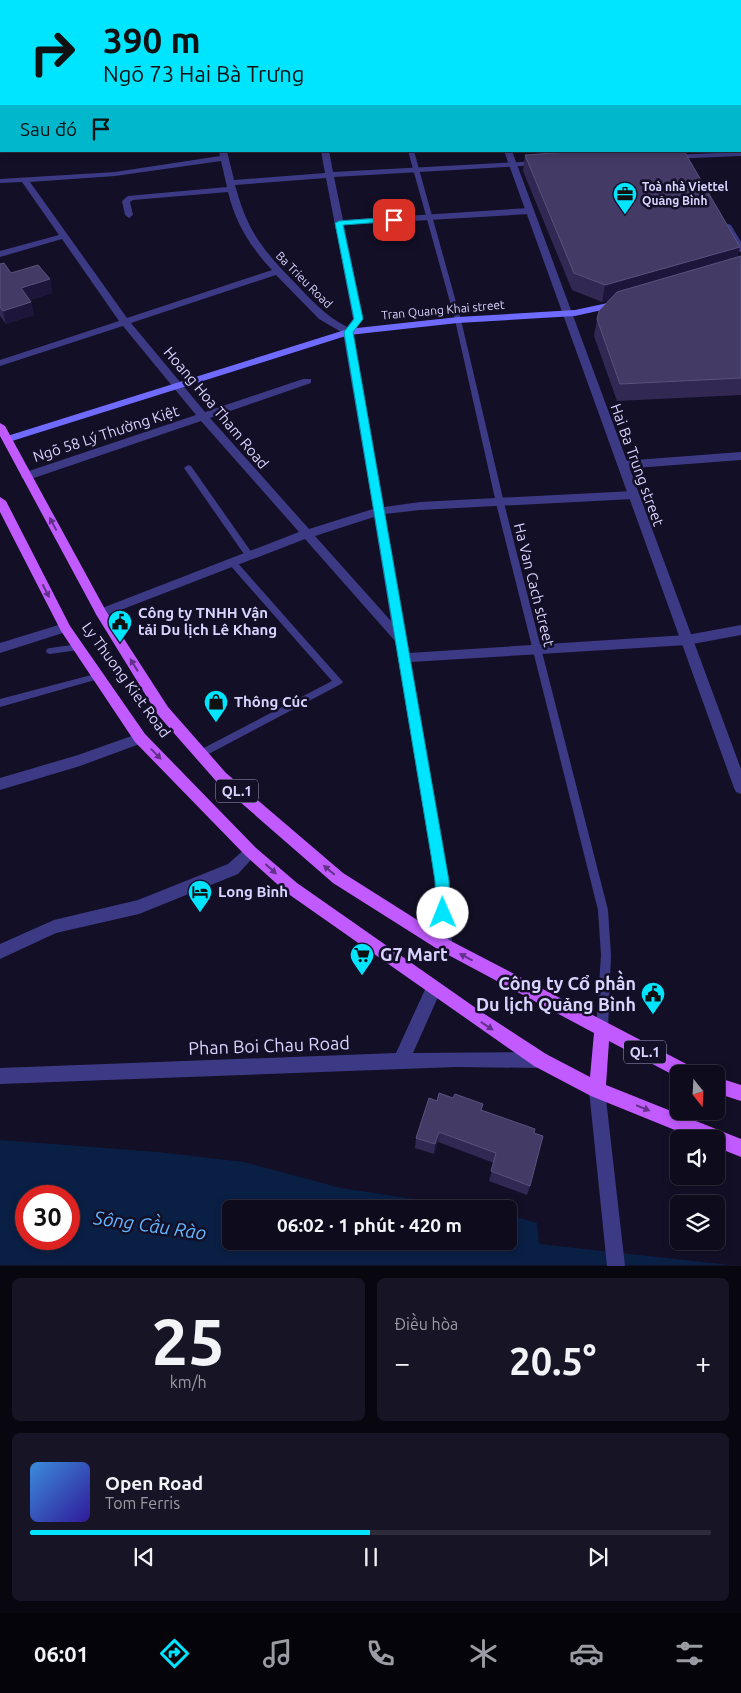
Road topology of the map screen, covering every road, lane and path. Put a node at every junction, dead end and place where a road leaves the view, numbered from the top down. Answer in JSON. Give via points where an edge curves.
{"nodes":[{"id":1,"x":50,"y":0,"type":"edge"},
{"id":2,"x":71,"y":0,"type":"edge"},
{"id":3,"x":325,"y":152,"type":"edge"},
{"id":4,"x":411,"y":152,"type":"edge"},
{"id":5,"x":508,"y":152,"type":"edge"},
{"id":6,"x":682,"y":154,"type":"edge"},
{"id":7,"x":741,"y":154,"type":"edge"},
{"id":8,"x":224,"y":155,"type":"edge"},
{"id":9,"x":655,"y":158,"type":"edge"},
{"id":10,"x":551,"y":163,"type":"edge"},
{"id":11,"x":513,"y":165,"type":"junction"},
{"id":12,"x":689,"y":165,"type":"edge"},
{"id":13,"x":417,"y":170,"type":"junction"},
{"id":14,"x":330,"y":175,"type":"junction"},
{"id":15,"x":24,"y":180,"type":"junction"},
{"id":16,"x":0,"y":182,"type":"edge"},
{"id":17,"x":231,"y":186,"type":"junction"},
{"id":18,"x":529,"y":211,"type":"junction"},
{"id":19,"x":129,"y":215,"type":"dead end"},
{"id":20,"x":720,"y":215,"type":"edge"},
{"id":21,"x":430,"y":217,"type":"junction"},
{"id":22,"x":339,"y":223,"type":"junction"},
{"id":23,"x":65,"y":236,"type":"junction"},
{"id":24,"x":741,"y":249,"type":"edge"},
{"id":25,"x":0,"y":254,"type":"edge"},
{"id":26,"x":276,"y":272,"type":"junction"},
{"id":27,"x":627,"y":301,"type":"edge"},
{"id":28,"x":566,"y":314,"type":"junction"},
{"id":29,"x":458,"y":320,"type":"junction"},
{"id":30,"x":124,"y":321,"type":"junction"},
{"id":31,"x":348,"y":332,"type":"junction"},
{"id":32,"x":0,"y":363,"type":"edge"},
{"id":33,"x":307,"y":381,"type":"dead end"},
{"id":34,"x":176,"y":386,"type":"junction"},
{"id":35,"x":203,"y":417,"type":"junction"},
{"id":36,"x":0,"y":426,"type":"edge"},
{"id":37,"x":4,"y":441,"type":"edge"},
{"id":38,"x":741,"y":456,"type":"edge"},
{"id":39,"x":622,"y":465,"type":"junction"},
{"id":40,"x":188,"y":468,"type":"dead end"},
{"id":41,"x":27,"y":476,"type":"junction"},
{"id":42,"x":633,"y":495,"type":"junction"},
{"id":43,"x":0,"y":500,"type":"edge"},
{"id":44,"x":500,"y":503,"type":"junction"},
{"id":45,"x":380,"y":511,"type":"junction"},
{"id":46,"x":305,"y":534,"type":"junction"},
{"id":47,"x":249,"y":555,"type":"junction"},
{"id":48,"x":232,"y":562,"type":"junction"},
{"id":49,"x":101,"y":613,"type":"junction"},
{"id":50,"x":65,"y":628,"type":"junction"},
{"id":51,"x":741,"y":630,"type":"edge"},
{"id":52,"x":687,"y":640,"type":"junction"},
{"id":53,"x":402,"y":642,"type":"junction"},
{"id":54,"x":79,"y":647,"type":"junction"},
{"id":55,"x":0,"y":648,"type":"edge"},
{"id":56,"x":536,"y":650,"type":"junction"},
{"id":57,"x":50,"y":651,"type":"dead end"},
{"id":58,"x":405,"y":658,"type":"junction"},
{"id":59,"x":99,"y":676,"type":"junction"},
{"id":60,"x":0,"y":703,"type":"edge"},
{"id":61,"x":140,"y":738,"type":"junction"},
{"id":62,"x":201,"y":754,"type":"junction"},
{"id":63,"x":737,"y":765,"type":"edge"},
{"id":64,"x":0,"y":784,"type":"edge"},
{"id":65,"x":741,"y":788,"type":"edge"},
{"id":66,"x":252,"y":852,"type":"junction"},
{"id":67,"x":444,"y":945,"type":"junction"},
{"id":68,"x":0,"y":952,"type":"edge"},
{"id":69,"x":434,"y":988,"type":"junction"},
{"id":70,"x":602,"y":1029,"type":"junction"},
{"id":71,"x":540,"y":1060,"type":"junction"},
{"id":72,"x":401,"y":1061,"type":"junction"},
{"id":73,"x":671,"y":1065,"type":"edge"},
{"id":74,"x":0,"y":1076,"type":"edge"},
{"id":75,"x":725,"y":1088,"type":"edge"},
{"id":76,"x":597,"y":1090,"type":"junction"},
{"id":77,"x":741,"y":1093,"type":"edge"},
{"id":78,"x":741,"y":1148,"type":"edge"},
{"id":79,"x":616,"y":1258,"type":"edge"}],
"edges":[{"from":1,"to":2,"type":"lane"},
{"from":3,"to":14,"type":"street"},
{"from":4,"to":13,"type":"lane","name":"Ha Van Cach street"},
{"from":5,"to":11,"type":"street","name":"Hai Ba Trung street"},
{"from":6,"to":7,"type":"street"},
{"from":6,"to":9,"type":"street"},
{"from":6,"to":12,"type":"street"},
{"from":8,"to":15,"type":"street","via":[[115,174]]},
{"from":8,"to":17,"type":"street","name":"Ba Trieu Road"},
{"from":10,"to":11,"type":"street"},
{"from":11,"to":13,"type":"street"},
{"from":11,"to":18,"type":"street","name":"Hai Ba Trung street"},
{"from":13,"to":14,"type":"street"},
{"from":13,"to":21,"type":"lane","name":"Ha Van Cach street"},
{"from":14,"to":17,"type":"street"},
{"from":14,"to":22,"type":"street"},
{"from":15,"to":16,"type":"street"},
{"from":15,"to":23,"type":"street","name":"Hoang Hoa Tham Road"},
{"from":17,"to":19,"type":"street","via":[[131,198],[126,201]]},
{"from":17,"to":26,"type":"street","name":"Ba Trieu Road","via":[[246,229]]},
{"from":18,"to":21,"type":"street"},
{"from":18,"to":28,"type":"street","name":"Hai Ba Trung street"},
{"from":20,"to":24,"type":"street"},
{"from":21,"to":22,"type":"street"},
{"from":21,"to":29,"type":"lane","name":"Ha Van Cach street"},
{"from":22,"to":31,"type":"street","via":[[358,319]]},
{"from":23,"to":25,"type":"street"},
{"from":23,"to":30,"type":"street","name":"Hoang Hoa Tham Road"},
{"from":26,"to":30,"type":"street"},
{"from":26,"to":31,"type":"street","name":"Ba Trieu Road","via":[[322,317]]},
{"from":27,"to":28,"type":"main road","name":"Tran Quang Khai street","via":[[590,312]]},
{"from":28,"to":29,"type":"main road","name":"Tran Quang Khai street"},
{"from":28,"to":39,"type":"street","name":"Hai Ba Trung street"},
{"from":29,"to":31,"type":"main road","name":"Tran Quang Khai street"},
{"from":29,"to":44,"type":"lane","name":"Ha Van Cach street"},
{"from":30,"to":32,"type":"street"},
{"from":30,"to":34,"type":"street","name":"Hoang Hoa Tham Road"},
{"from":31,"to":34,"type":"main road","name":"Tran Quang Khai street"},
{"from":31,"to":45,"type":"street"},
{"from":33,"to":35,"type":"street","name":"Ngõ 58 Lý Thường Kiệt"},
{"from":34,"to":35,"type":"street","name":"Hoang Hoa Tham Road"},
{"from":34,"to":37,"type":"main road","name":"Tran Quang Khai street"},
{"from":35,"to":41,"type":"street","name":"Ngõ 58 Lý Thường Kiệt"},
{"from":35,"to":46,"type":"street","name":"Hoang Hoa Tham Road"},
{"from":36,"to":37,"type":"main road","name":"Ly Thuong Kiet Road","number":"QL.1"},
{"from":37,"to":41,"type":"main road","name":"Ly Thuong Kiet Road","number":"QL.1"},
{"from":38,"to":39,"type":"street"},
{"from":39,"to":42,"type":"street","name":"Hai Ba Trung street"},
{"from":40,"to":47,"type":"lane"},
{"from":49,"to":41,"type":"main road","name":"Ly Thuong Kiet Road","number":"QL.1","one_way":true},
{"from":42,"to":44,"type":"street"},
{"from":42,"to":52,"type":"street","name":"Hai Ba Trung street"},
{"from":43,"to":50,"type":"main road","name":"Ly Thuong Kiet Road","number":"QL.1","one_way":true},
{"from":44,"to":45,"type":"street"},
{"from":44,"to":56,"type":"lane","name":"Ha Van Cach street"},
{"from":45,"to":46,"type":"street"},
{"from":45,"to":53,"type":"street"},
{"from":46,"to":47,"type":"street"},
{"from":46,"to":53,"type":"street","name":"Hoang Hoa Tham Road"},
{"from":47,"to":48,"type":"street"},
{"from":48,"to":49,"type":"street"},
{"from":48,"to":62,"type":"lane","via":[[338,682]]},
{"from":62,"to":49,"type":"main road","name":"Ly Thuong Kiet Road","number":"QL.1","one_way":true,"via":[[163,711]]},
{"from":50,"to":54,"type":"main road","name":"Ly Thuong Kiet Road","number":"QL.1"},
{"from":50,"to":55,"type":"street"},
{"from":51,"to":52,"type":"street"},
{"from":52,"to":56,"type":"street"},
{"from":52,"to":63,"type":"street","name":"Hai Ba Trung street"},
{"from":53,"to":58,"type":"street"},
{"from":54,"to":57,"type":"lane"},
{"from":54,"to":59,"type":"main road","name":"Ly Thuong Kiet Road","number":"QL.1"},
{"from":56,"to":58,"type":"street"},
{"from":56,"to":70,"type":"lane","name":"Ha Van Cach street","via":[[602,910],[606,955]]},
{"from":58,"to":67,"type":"street","via":[[442,881]]},
{"from":59,"to":60,"type":"lane"},
{"from":59,"to":61,"type":"main road","name":"Ly Thuong Kiet Road","number":"QL.1"},
{"from":61,"to":64,"type":"street"},
{"from":61,"to":66,"type":"main road","name":"Ly Thuong Kiet Road","number":"QL.1","one_way":true},
{"from":67,"to":62,"type":"main road","name":"Ly Thuong Kiet Road","number":"QL.1","one_way":true,"via":[[338,878],[221,777]]},
{"from":63,"to":65,"type":"street","name":"Hai Ba Trung street"},
{"from":66,"to":68,"type":"street","via":[[234,870],[139,907],[54,927]]},
{"from":66,"to":69,"type":"main road","name":"Ly Thuong Kiet Road","number":"QL.1","one_way":true,"via":[[292,888]]},
{"from":70,"to":67,"type":"main road","name":"Ly Thuong Kiet Road","number":"QL.1","one_way":true},
{"from":69,"to":71,"type":"main road","name":"Ly Thuong Kiet Road","number":"QL.1","one_way":true},
{"from":69,"to":72,"type":"street"},
{"from":70,"to":73,"type":"main road","name":"Ly Thuong Kiet Road","number":"QL.1"},
{"from":70,"to":76,"type":"main road"},
{"from":71,"to":72,"type":"street","name":"Phan Boi Chau Road"},
{"from":71,"to":76,"type":"main road","name":"Ly Thuong Kiet Road","number":"QL.1"},
{"from":72,"to":74,"type":"street","name":"Phan Boi Chau Road"},
{"from":75,"to":77,"type":"main road"},
{"from":76,"to":78,"type":"main road","name":"Ly Thuong Kiet Road","number":"QL.1","one_way":true},
{"from":76,"to":79,"type":"street"}]}
